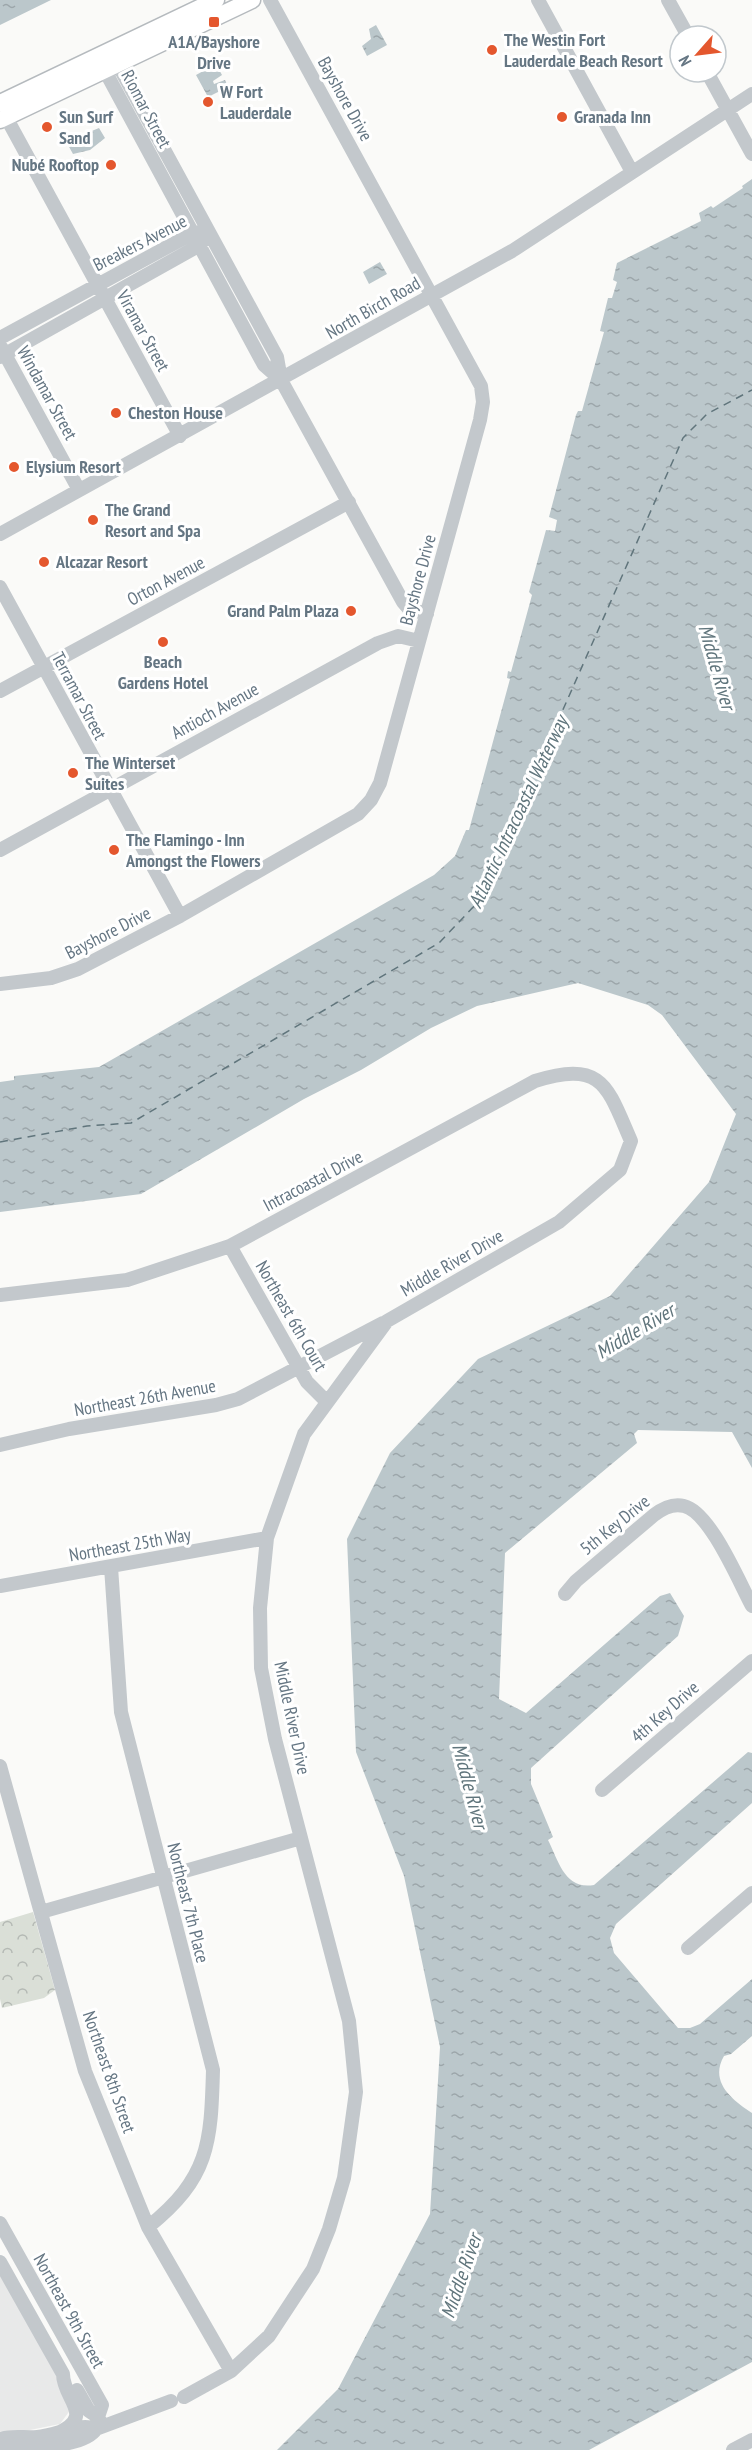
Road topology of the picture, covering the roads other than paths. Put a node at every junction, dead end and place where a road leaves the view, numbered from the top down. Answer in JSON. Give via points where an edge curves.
{"nodes":[{"id":1,"x":216,"y":0,"type":"edge"},
{"id":2,"x":252,"y":0,"type":"edge"},
{"id":3,"x":270,"y":0,"type":"edge"},
{"id":4,"x":538,"y":0,"type":"edge"},
{"id":5,"x":668,"y":0,"type":"edge"},
{"id":6,"x":681,"y":24,"type":"edge"},
{"id":7,"x":104,"y":52,"type":"junction"},
{"id":8,"x":111,"y":66,"type":"junction"},
{"id":9,"x":714,"y":84,"type":"edge"},
{"id":10,"x":752,"y":94,"type":"edge"},
{"id":11,"x":728,"y":110,"type":"junction"},
{"id":12,"x":2,"y":113,"type":"edge"},
{"id":13,"x":752,"y":154,"type":"edge"},
{"id":14,"x":632,"y":172,"type":"junction"},
{"id":15,"x":209,"y":231,"type":"junction"},
{"id":16,"x":196,"y":239,"type":"junction"},
{"id":17,"x":98,"y":284,"type":"junction"},
{"id":18,"x":431,"y":295,"type":"junction"},
{"id":19,"x":105,"y":298,"type":"junction"},
{"id":20,"x":0,"y":338,"type":"edge"},
{"id":21,"x":2,"y":352,"type":"edge"},
{"id":22,"x":281,"y":380,"type":"junction"},
{"id":23,"x":180,"y":436,"type":"junction"},
{"id":24,"x":79,"y":490,"type":"junction"},
{"id":25,"x":349,"y":502,"type":"junction"},
{"id":26,"x":0,"y":534,"type":"edge"},
{"id":27,"x":0,"y":587,"type":"edge"},
{"id":28,"x":427,"y":614,"type":"junction"},
{"id":29,"x":419,"y":641,"type":"junction"},
{"id":30,"x":44,"y":667,"type":"junction"},
{"id":31,"x":0,"y":691,"type":"edge"},
{"id":32,"x":110,"y":790,"type":"junction"},
{"id":33,"x":0,"y":850,"type":"edge"},
{"id":34,"x":180,"y":916,"type":"junction"},
{"id":35,"x":0,"y":984,"type":"edge"},
{"id":36,"x":615,"y":1106,"type":"joint"},
{"id":37,"x":230,"y":1246,"type":"junction"},
{"id":38,"x":0,"y":1295,"type":"edge"},
{"id":39,"x":387,"y":1321,"type":"junction"},
{"id":40,"x":299,"y":1368,"type":"junction"},
{"id":41,"x":326,"y":1401,"type":"junction"},
{"id":42,"x":0,"y":1445,"type":"edge"},
{"id":43,"x":267,"y":1538,"type":"junction"},
{"id":44,"x":111,"y":1567,"type":"junction"},
{"id":45,"x":0,"y":1586,"type":"edge"},
{"id":46,"x":565,"y":1594,"type":"dead end"},
{"id":47,"x":752,"y":1606,"type":"edge"},
{"id":48,"x":752,"y":1661,"type":"edge"},
{"id":49,"x":0,"y":1766,"type":"edge"},
{"id":50,"x":602,"y":1791,"type":"dead end"},
{"id":51,"x":301,"y":1838,"type":"junction"},
{"id":52,"x":162,"y":1876,"type":"junction"},
{"id":53,"x":752,"y":1893,"type":"edge"},
{"id":54,"x":41,"y":1912,"type":"junction"},
{"id":55,"x":688,"y":1948,"type":"dead end"},
{"id":56,"x":0,"y":2223,"type":"edge"},
{"id":57,"x":148,"y":2228,"type":"junction"},
{"id":58,"x":0,"y":2262,"type":"edge"},
{"id":59,"x":231,"y":2371,"type":"junction"},
{"id":60,"x":63,"y":2374,"type":"junction"},
{"id":61,"x":99,"y":2424,"type":"junction"},
{"id":62,"x":56,"y":2434,"type":"junction"},
{"id":63,"x":0,"y":2439,"type":"edge"},
{"id":64,"x":752,"y":2440,"type":"edge"},
{"id":65,"x":0,"y":2444,"type":"edge"},
{"id":66,"x":734,"y":2450,"type":"edge"}],
"edges":[{"from":1,"to":7,"type":"main road"},
{"from":2,"to":8,"type":"main road"},
{"from":3,"to":18,"type":"street","name":"Bayshore Drive"},
{"from":4,"to":14,"type":"street"},
{"from":5,"to":6,"type":"street"},
{"from":7,"to":8,"type":"street","name":"Riomar Street"},
{"from":7,"to":12,"type":"main road"},
{"from":8,"to":12,"type":"main road"},
{"from":8,"to":15,"type":"street","name":"Riomar Street"},
{"from":8,"to":16,"type":"street","name":"Riomar Street"},
{"from":9,"to":11,"type":"street"},
{"from":10,"to":11,"type":"street","name":"North Birch Road"},
{"from":11,"to":13,"type":"street"},
{"from":11,"to":14,"type":"street","name":"North Birch Road"},
{"from":12,"to":17,"type":"street","name":"Viramar Street"},
{"from":14,"to":18,"type":"street","name":"North Birch Road","via":[[520,246]]},
{"from":15,"to":16,"type":"street","name":"Breakers Avenue"},
{"from":15,"to":22,"type":"street","name":"Riomar Street","via":[[277,357]]},
{"from":16,"to":17,"type":"street","name":"Breakers Avenue"},
{"from":16,"to":19,"type":"street","name":"Breakers Avenue"},
{"from":16,"to":22,"type":"street","name":"Riomar Street","via":[[264,365]]},
{"from":17,"to":19,"type":"street","name":"Viramar Street"},
{"from":17,"to":20,"type":"street","name":"Breakers Avenue"},
{"from":18,"to":22,"type":"street","name":"North Birch Road"},
{"from":18,"to":28,"type":"street","name":"Bayshore Drive","via":[[477,378],[483,402]]},
{"from":19,"to":21,"type":"street","name":"Breakers Avenue"},
{"from":19,"to":23,"type":"street","name":"Viramar Street"},
{"from":21,"to":24,"type":"street","name":"Windamar Street"},
{"from":22,"to":23,"type":"street","name":"North Birch Road"},
{"from":22,"to":25,"type":"street","name":"Riomar Street"},
{"from":23,"to":24,"type":"street","name":"North Birch Road"},
{"from":24,"to":26,"type":"street","name":"North Birch Road"},
{"from":25,"to":28,"type":"street","name":"Riomar Street","via":[[403,602],[409,609]]},
{"from":25,"to":30,"type":"street","name":"Orton Avenue"},
{"from":27,"to":30,"type":"street","name":"Terramar Street"},
{"from":28,"to":29,"type":"street","name":"Bayshore Drive"},
{"from":29,"to":32,"type":"street","name":"Antioch Avenue","via":[[398,636],[378,643]]},
{"from":29,"to":34,"type":"street","name":"Bayshore Drive","via":[[380,783],[365,807],[339,826]]},
{"from":30,"to":31,"type":"street","name":"Orton Avenue"},
{"from":30,"to":32,"type":"street","name":"Terramar Street"},
{"from":32,"to":33,"type":"street","name":"Antioch Avenue"},
{"from":32,"to":34,"type":"street","name":"Terramar Street"},
{"from":34,"to":35,"type":"street","name":"Bayshore Drive","via":[[70,973]]},
{"from":36,"to":37,"type":"street","name":"Intracoastal Drive","via":[[608,1092],[589,1074],[565,1073],[536,1081]]},
{"from":36,"to":39,"type":"street","name":"Middle River Drive","via":[[631,1141],[620,1170],[559,1222]]},
{"from":37,"to":38,"type":"street","name":"Intracoastal Drive","via":[[127,1280]]},
{"from":37,"to":40,"type":"street","name":"Northeast 6th Court"},
{"from":39,"to":40,"type":"street","name":"Northeast 26th Avenue"},
{"from":39,"to":41,"type":"street","name":"Middle River Drive"},
{"from":40,"to":41,"type":"street","name":"Northeast 6th Court"},
{"from":40,"to":42,"type":"street","name":"Northeast 26th Avenue","via":[[238,1399],[216,1405],[69,1429]]},
{"from":41,"to":43,"type":"street","name":"Middle River Drive","via":[[304,1434]]},
{"from":43,"to":44,"type":"street","name":"Northeast 25th Way"},
{"from":43,"to":51,"type":"street","name":"Middle River Drive","via":[[260,1608],[261,1668]]},
{"from":44,"to":45,"type":"street","name":"Northeast 25th Way"},
{"from":44,"to":52,"type":"street","name":"Northeast 7th Place","via":[[121,1712]]},
{"from":46,"to":47,"type":"street","name":"5th Key Drive","via":[[660,1510],[683,1505],[707,1524]]},
{"from":48,"to":50,"type":"street","name":"4th Key Drive"},
{"from":49,"to":54,"type":"street","name":"Northeast 8th Street"},
{"from":51,"to":52,"type":"street"},
{"from":51,"to":59,"type":"street","name":"Middle River Drive","via":[[349,2021],[356,2092],[350,2141],[344,2178],[313,2269],[269,2336]]},
{"from":52,"to":54,"type":"street"},
{"from":52,"to":57,"type":"street","name":"Northeast 7th Place","via":[[213,2070],[211,2123],[199,2172],[175,2206]]},
{"from":53,"to":55,"type":"street"},
{"from":54,"to":57,"type":"street","name":"Northeast 8th Street","via":[[85,2072]]},
{"from":56,"to":61,"type":"street","name":"Northeast 9th Street","via":[[102,2405]]},
{"from":57,"to":59,"type":"street","name":"Northeast 8th Street"},
{"from":58,"to":60,"type":"street","name":"Northeast 9th Street"},
{"from":59,"to":61,"type":"street","name":"Middle River Drive","via":[[178,2399]]},
{"from":60,"to":61,"type":"street","name":"Northeast 9th Street","via":[[70,2377]]},
{"from":60,"to":62,"type":"street","name":"Northeast 9th Street","via":[[77,2409],[67,2430]]},
{"from":61,"to":62,"type":"street","name":"Middle River Drive"},
{"from":61,"to":65,"type":"street","name":"Middle River Drive","via":[[91,2437],[42,2449],[6,2448]]},
{"from":62,"to":63,"type":"street","name":"Middle River Drive"},
{"from":64,"to":66,"type":"street"}]}
